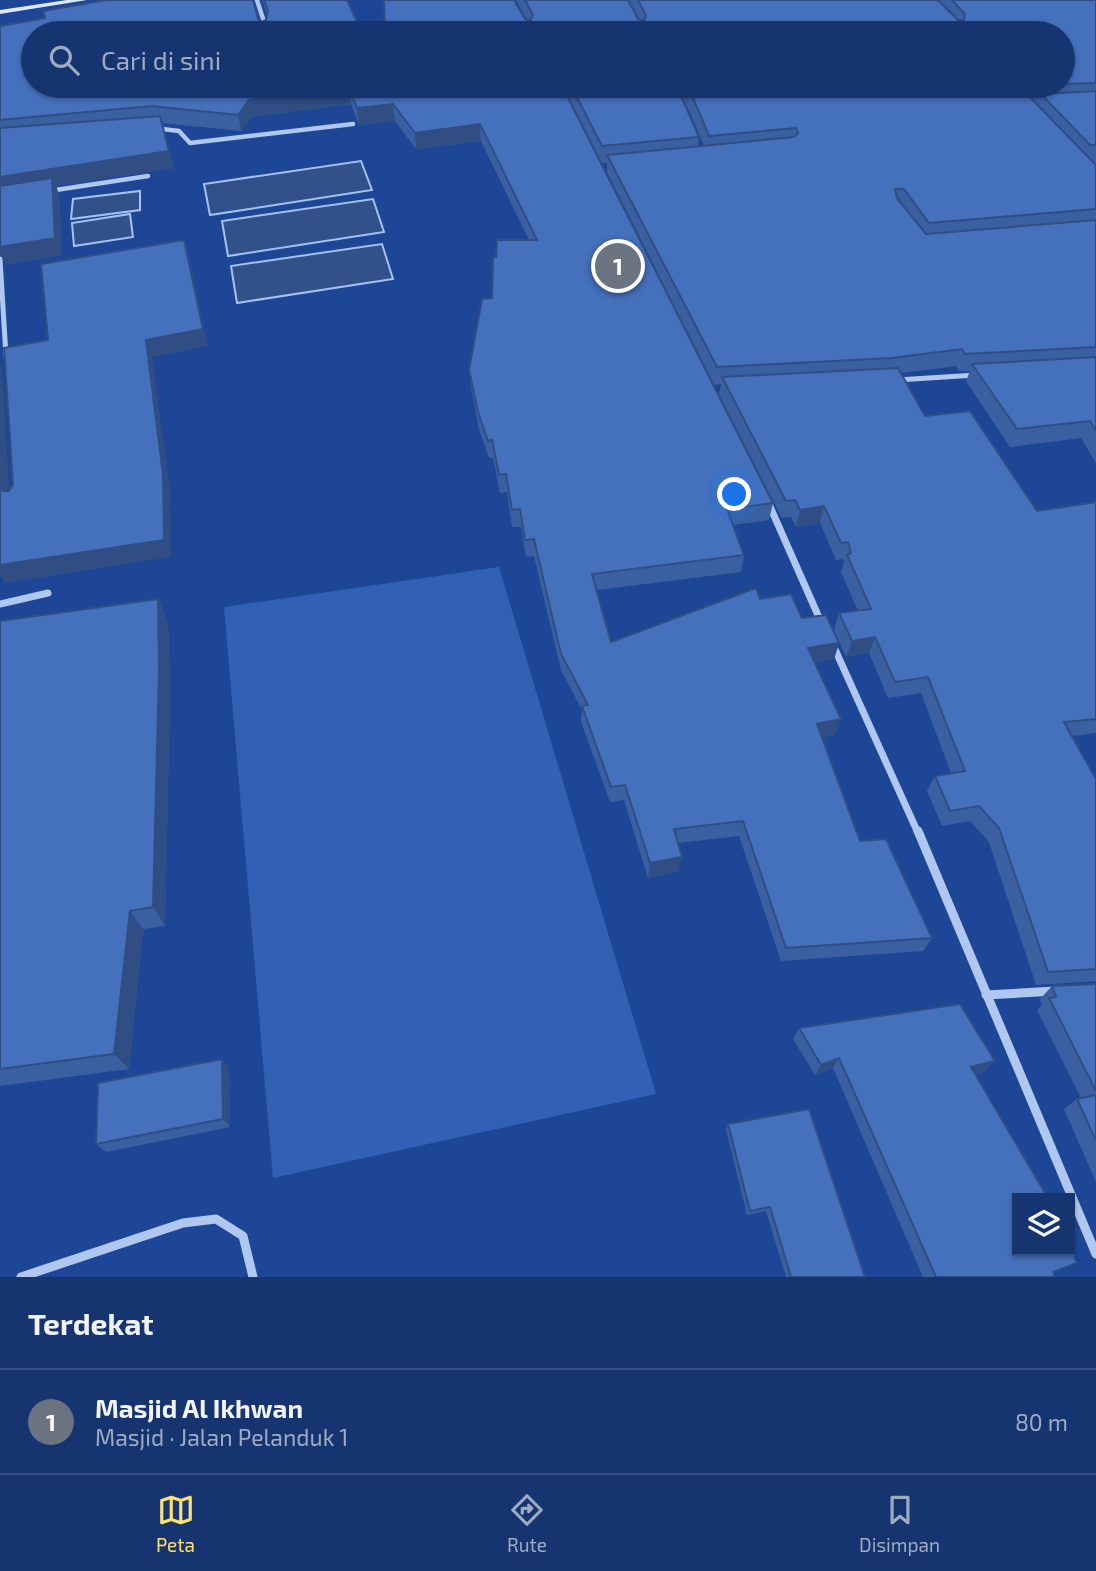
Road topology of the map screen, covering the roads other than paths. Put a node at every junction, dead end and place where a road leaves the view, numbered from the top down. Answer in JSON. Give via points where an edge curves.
{"nodes":[{"id":1,"x":83,"y":0,"type":"edge"},
{"id":2,"x":257,"y":0,"type":"edge"},
{"id":3,"x":0,"y":12,"type":"edge"},
{"id":4,"x":264,"y":21,"type":"edge"},
{"id":5,"x":353,"y":124,"type":"edge"},
{"id":6,"x":144,"y":128,"type":"edge"},
{"id":7,"x":148,"y":176,"type":"edge"},
{"id":8,"x":40,"y":193,"type":"edge"},
{"id":9,"x":0,"y":259,"type":"edge"},
{"id":10,"x":7,"y":368,"type":"edge"},
{"id":11,"x":986,"y":375,"type":"edge"},
{"id":12,"x":890,"y":380,"type":"edge"},
{"id":13,"x":766,"y":498,"type":"edge"},
{"id":14,"x":48,"y":593,"type":"dead end"},
{"id":15,"x":0,"y":604,"type":"edge"},
{"id":16,"x":1069,"y":990,"type":"edge"},
{"id":17,"x":986,"y":995,"type":"junction"},
{"id":18,"x":1096,"y":1254,"type":"edge"},
{"id":19,"x":20,"y":1277,"type":"edge"},
{"id":20,"x":253,"y":1277,"type":"edge"}],
"edges":[{"from":1,"to":3,"type":"street"},
{"from":2,"to":4,"type":"street"},
{"from":5,"to":6,"type":"street","via":[[190,143],[179,131]]},
{"from":7,"to":8,"type":"street"},
{"from":9,"to":10,"type":"street"},
{"from":11,"to":12,"type":"street"},
{"from":13,"to":17,"type":"street","via":[[890,766]]},
{"from":14,"to":15,"type":"street"},
{"from":16,"to":17,"type":"street"},
{"from":17,"to":18,"type":"street"},
{"from":19,"to":20,"type":"street","via":[[183,1223],[216,1219],[243,1236]]}]}
